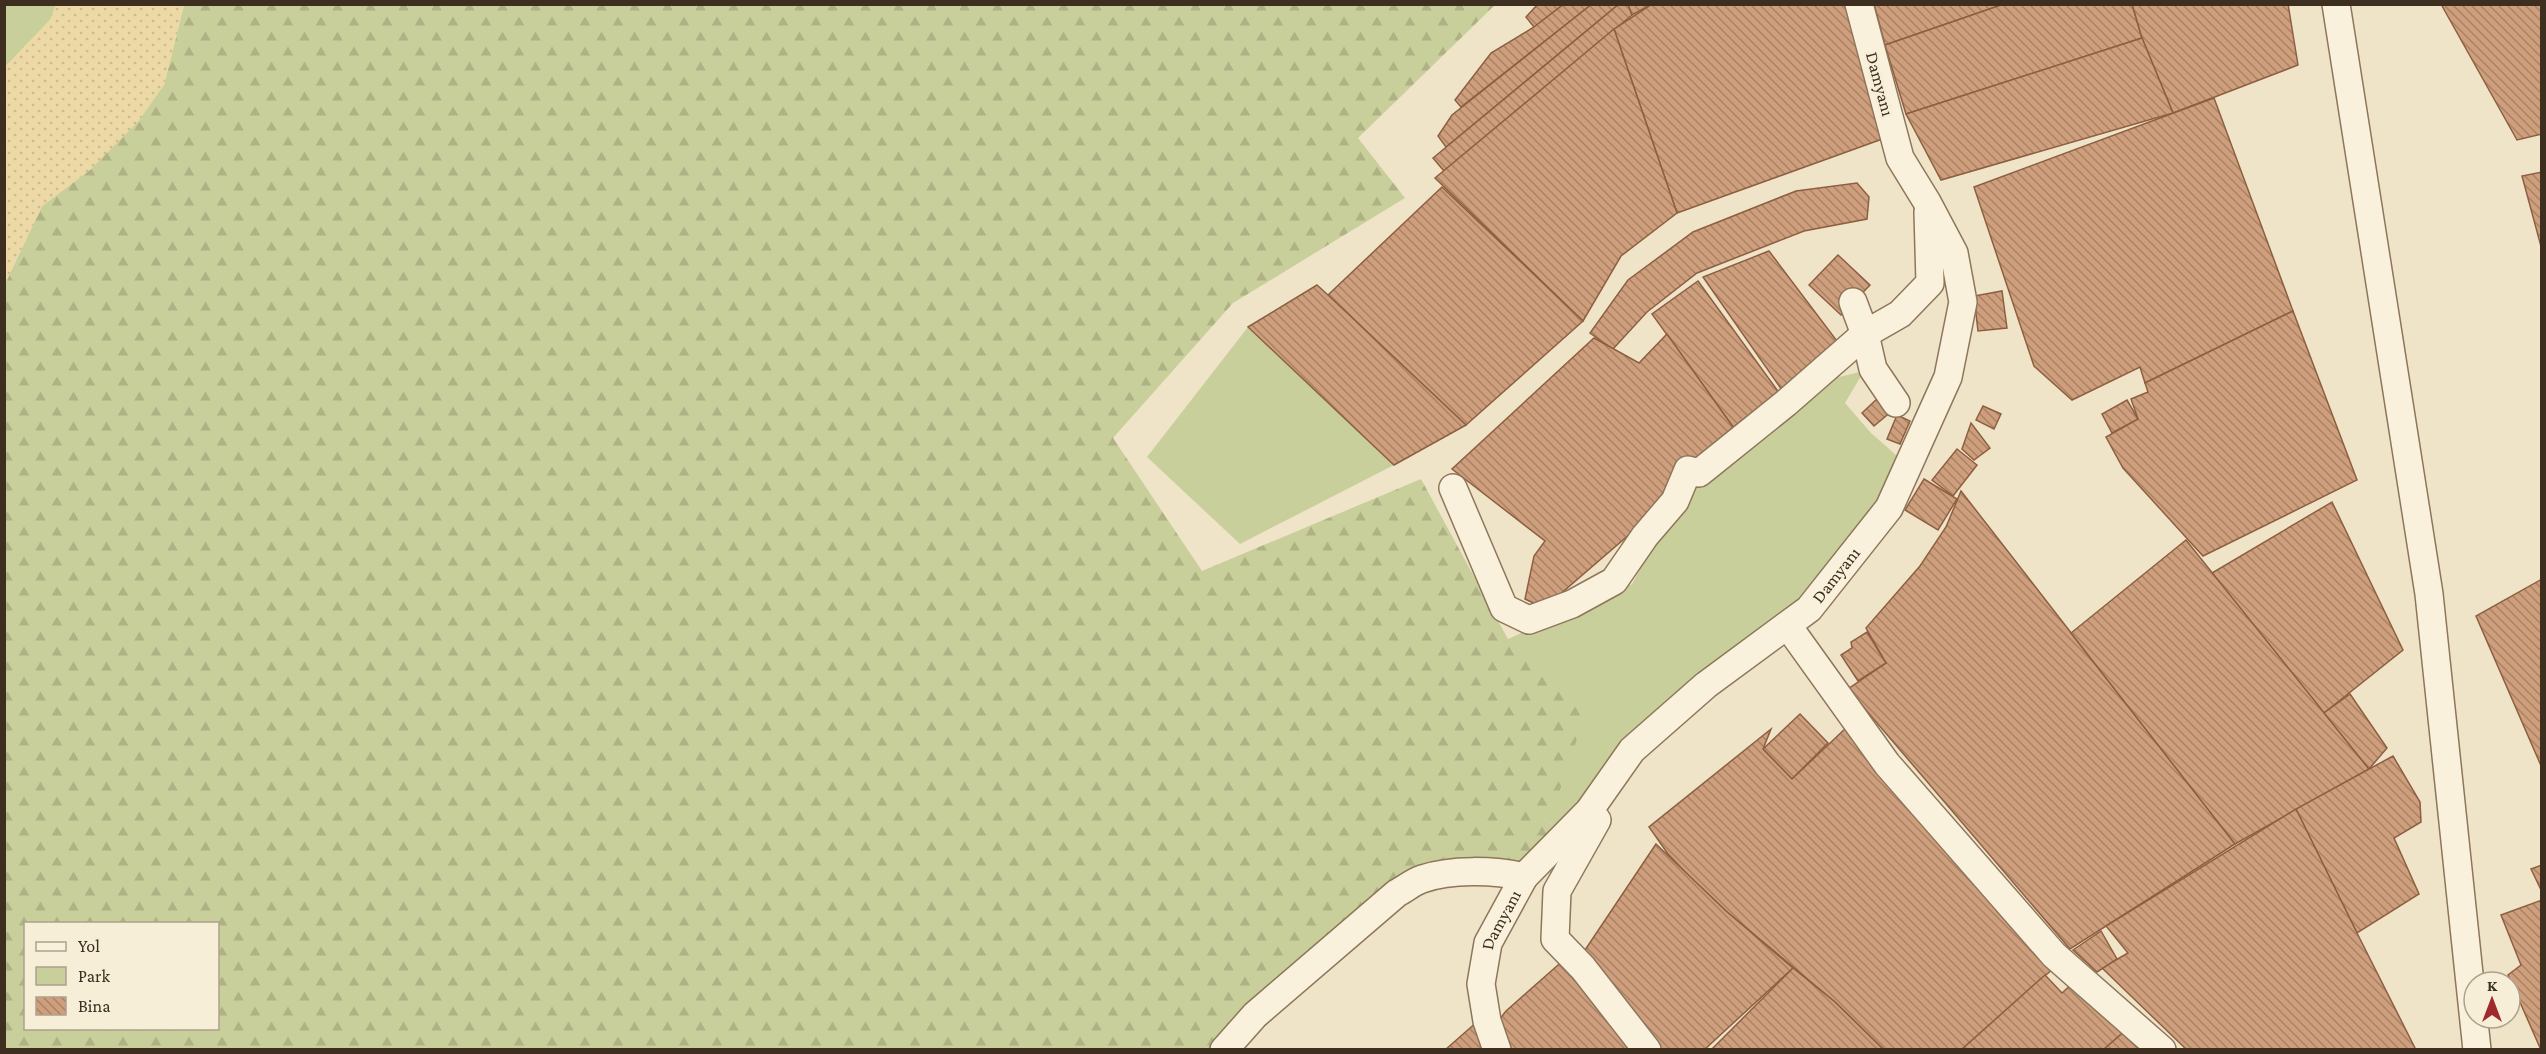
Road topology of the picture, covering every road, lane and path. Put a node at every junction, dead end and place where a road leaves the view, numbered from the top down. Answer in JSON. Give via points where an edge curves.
{"nodes":[{"id":1,"x":1859,"y":4,"type":"edge"},
{"id":2,"x":2336,"y":4,"type":"edge"},
{"id":3,"x":1927,"y":201,"type":"junction"},
{"id":4,"x":1853,"y":302,"type":"dead end"},
{"id":5,"x":1865,"y":334,"type":"junction"},
{"id":6,"x":1896,"y":403,"type":"dead end"},
{"id":7,"x":1453,"y":488,"type":"dead end"},
{"id":8,"x":1788,"y":626,"type":"junction"},
{"id":9,"x":1589,"y":811,"type":"junction"},
{"id":10,"x":1524,"y":878,"type":"junction"},
{"id":11,"x":1224,"y":1050,"type":"edge"},
{"id":12,"x":1497,"y":1050,"type":"edge"},
{"id":13,"x":1647,"y":1050,"type":"edge"},
{"id":14,"x":2162,"y":1050,"type":"edge"},
{"id":15,"x":2477,"y":1050,"type":"edge"}],
"edges":[{"from":1,"to":3,"type":"street","name":"Damyanı","via":[[1900,158]]},
{"from":2,"to":15,"type":"street","via":[[2428,594]]},
{"from":3,"to":5,"type":"street","via":[[1930,283],[1900,314]]},
{"from":3,"to":8,"type":"street","name":"Damyanı","via":[[1954,253],[1963,302],[1948,377],[1889,508],[1809,609]]},
{"from":4,"to":5,"type":"street"},
{"from":5,"to":6,"type":"street","via":[[1873,369]]},
{"from":5,"to":7,"type":"street","via":[[1728,451],[1699,473],[1688,470],[1675,501],[1614,581],[1572,604],[1529,620],[1504,608]]},
{"from":8,"to":9,"type":"street","name":"Damyanı","via":[[1706,686],[1632,750]]},
{"from":8,"to":14,"type":"street","via":[[1887,764],[2054,955]]},
{"from":9,"to":10,"type":"street","name":"Damyanı"},
{"from":9,"to":13,"type":"street","via":[[1596,820],[1557,891],[1554,939],[1583,968]]},
{"from":10,"to":11,"type":"street","via":[[1510,874],[1447,873],[1405,889],[1255,1015]]},
{"from":10,"to":12,"type":"street","name":"Damyanı","via":[[1488,943],[1481,984]]}]}
